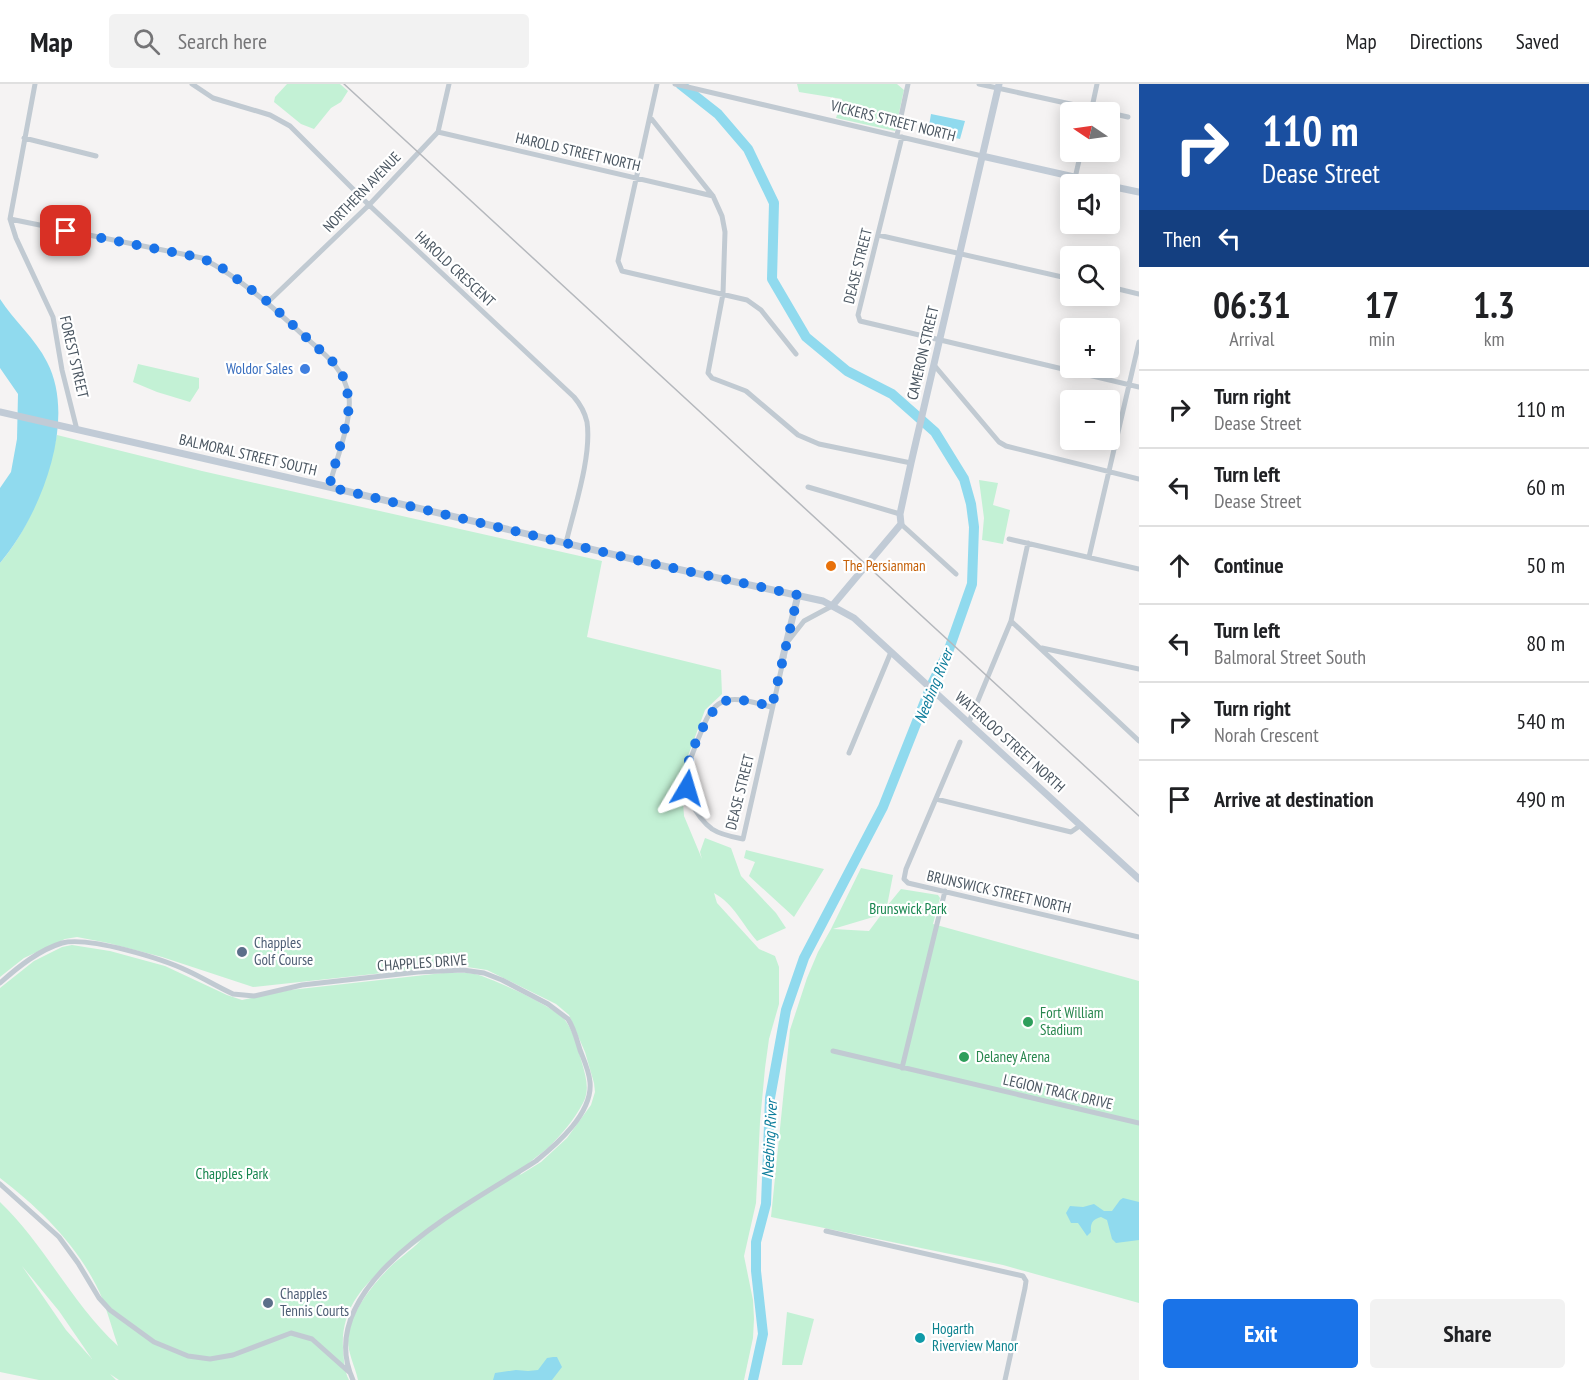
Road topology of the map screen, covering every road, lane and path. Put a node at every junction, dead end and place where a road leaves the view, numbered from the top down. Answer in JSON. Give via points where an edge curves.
{"nodes":[{"id":1,"x":35,"y":84,"type":"edge"},
{"id":2,"x":192,"y":84,"type":"edge"},
{"id":3,"x":449,"y":84,"type":"edge"},
{"id":4,"x":657,"y":84,"type":"edge"},
{"id":5,"x":675,"y":84,"type":"edge"},
{"id":6,"x":908,"y":84,"type":"edge"},
{"id":7,"x":979,"y":84,"type":"edge"},
{"id":8,"x":1097,"y":84,"type":"edge"},
{"id":9,"x":998,"y":86,"type":"edge"},
{"id":10,"x":703,"y":88,"type":"edge"},
{"id":11,"x":1093,"y":102,"type":"edge"},
{"id":12,"x":1060,"y":103,"type":"edge"},
{"id":13,"x":1120,"y":115,"type":"edge"},
{"id":14,"x":650,"y":117,"type":"junction"},
{"id":15,"x":1128,"y":117,"type":"dead end"},
{"id":16,"x":438,"y":132,"type":"junction"},
{"id":17,"x":899,"y":136,"type":"junction"},
{"id":18,"x":24,"y":138,"type":"junction"},
{"id":19,"x":96,"y":156,"type":"dead end"},
{"id":20,"x":982,"y":156,"type":"junction"},
{"id":21,"x":1060,"y":174,"type":"edge"},
{"id":22,"x":637,"y":178,"type":"junction"},
{"id":23,"x":1120,"y":188,"type":"edge"},
{"id":24,"x":1139,"y":192,"type":"edge"},
{"id":25,"x":713,"y":195,"type":"junction"},
{"id":26,"x":369,"y":205,"type":"junction"},
{"id":27,"x":10,"y":219,"type":"junction"},
{"id":28,"x":878,"y":235,"type":"junction"},
{"id":29,"x":960,"y":253,"type":"junction"},
{"id":30,"x":1060,"y":276,"type":"edge"},
{"id":31,"x":1120,"y":289,"type":"edge"},
{"id":32,"x":723,"y":294,"type":"junction"},
{"id":33,"x":1139,"y":294,"type":"edge"},
{"id":34,"x":268,"y":302,"type":"junction"},
{"id":35,"x":940,"y":341,"type":"junction"},
{"id":36,"x":1139,"y":342,"type":"edge"},
{"id":37,"x":796,"y":354,"type":"dead end"},
{"id":38,"x":934,"y":365,"type":"junction"},
{"id":39,"x":1129,"y":384,"type":"junction"},
{"id":40,"x":1139,"y":387,"type":"edge"},
{"id":41,"x":0,"y":412,"type":"edge"},
{"id":42,"x":77,"y":430,"type":"junction"},
{"id":43,"x":911,"y":463,"type":"junction"},
{"id":44,"x":1109,"y":471,"type":"junction"},
{"id":45,"x":1139,"y":478,"type":"edge"},
{"id":46,"x":329,"y":487,"type":"junction"},
{"id":47,"x":808,"y":487,"type":"dead end"},
{"id":48,"x":900,"y":514,"type":"junction"},
{"id":49,"x":901,"y":524,"type":"junction"},
{"id":50,"x":1009,"y":539,"type":"dead end"},
{"id":51,"x":566,"y":543,"type":"junction"},
{"id":52,"x":1028,"y":543,"type":"junction"},
{"id":53,"x":1089,"y":557,"type":"junction"},
{"id":54,"x":1139,"y":569,"type":"edge"},
{"id":55,"x":956,"y":574,"type":"dead end"},
{"id":56,"x":798,"y":595,"type":"junction"},
{"id":57,"x":832,"y":606,"type":"junction"},
{"id":58,"x":1011,"y":621,"type":"junction"},
{"id":59,"x":1041,"y":648,"type":"junction"},
{"id":60,"x":891,"y":652,"type":"junction"},
{"id":61,"x":783,"y":661,"type":"junction"},
{"id":62,"x":1139,"y":669,"type":"edge"},
{"id":63,"x":772,"y":706,"type":"junction"},
{"id":64,"x":969,"y":722,"type":"junction"},
{"id":65,"x":1139,"y":741,"type":"edge"},
{"id":66,"x":960,"y":742,"type":"dead end"},
{"id":67,"x":849,"y":753,"type":"dead end"},
{"id":68,"x":936,"y":799,"type":"junction"},
{"id":69,"x":1081,"y":825,"type":"junction"},
{"id":70,"x":1139,"y":879,"type":"edge"},
{"id":71,"x":945,"y":891,"type":"junction"},
{"id":72,"x":1139,"y":937,"type":"edge"},
{"id":73,"x":0,"y":983,"type":"edge"},
{"id":74,"x":833,"y":1051,"type":"dead end"},
{"id":75,"x":902,"y":1068,"type":"junction"},
{"id":76,"x":1139,"y":1123,"type":"edge"},
{"id":77,"x":0,"y":1184,"type":"edge"},
{"id":78,"x":826,"y":1231,"type":"dead end"},
{"id":79,"x":349,"y":1372,"type":"junction"},
{"id":80,"x":353,"y":1380,"type":"edge"},
{"id":81,"x":1005,"y":1380,"type":"edge"}],
"edges":[{"from":1,"to":18,"type":"street","name":"FOREST STREET"},
{"from":2,"to":26,"type":"street","name":"HAROLD CRESCENT","via":[[213,98],[270,115],[290,126]]},
{"from":3,"to":16,"type":"street"},
{"from":4,"to":14,"type":"street"},
{"from":5,"to":10,"type":"street","name":"VICKERS STREET NORTH"},
{"from":6,"to":17,"type":"street","name":"DEASE STREET"},
{"from":7,"to":9,"type":"street"},
{"from":8,"to":11,"type":"street"},
{"from":9,"to":12,"type":"street"},
{"from":9,"to":20,"type":"main road","name":"CAMERON STREET"},
{"from":10,"to":17,"type":"street","name":"VICKERS STREET NORTH"},
{"from":13,"to":15,"type":"street"},
{"from":14,"to":22,"type":"street"},
{"from":14,"to":25,"type":"street"},
{"from":16,"to":22,"type":"street","name":"HAROLD STREET NORTH"},
{"from":16,"to":26,"type":"street","name":"NORTHERN AVENUE"},
{"from":17,"to":20,"type":"street","name":"VICKERS STREET NORTH"},
{"from":17,"to":28,"type":"street","name":"DEASE STREET"},
{"from":18,"to":19,"type":"street"},
{"from":18,"to":27,"type":"street","name":"FOREST STREET"},
{"from":20,"to":21,"type":"main road","name":"VICKERS STREET NORTH"},
{"from":20,"to":29,"type":"main road","name":"CAMERON STREET"},
{"from":22,"to":25,"type":"street","name":"HAROLD STREET NORTH"},
{"from":22,"to":32,"type":"street","via":[[618,261],[622,271]]},
{"from":23,"to":24,"type":"main road"},
{"from":25,"to":32,"type":"street","via":[[725,232]]},
{"from":26,"to":34,"type":"street","name":"NORTHERN AVENUE"},
{"from":26,"to":51,"type":"street","name":"HAROLD CRESCENT","via":[[580,405],[587,421],[587,451]]},
{"from":27,"to":34,"type":"street","via":[[202,258]]},
{"from":27,"to":42,"type":"street","name":"FOREST STREET","via":[[53,316]]},
{"from":28,"to":29,"type":"street"},
{"from":28,"to":35,"type":"street","name":"DEASE STREET","via":[[858,315],[860,321]]},
{"from":29,"to":30,"type":"street"},
{"from":29,"to":35,"type":"main road","name":"CAMERON STREET"},
{"from":31,"to":33,"type":"street"},
{"from":32,"to":37,"type":"street","via":[[753,303]]},
{"from":32,"to":43,"type":"street","via":[[708,373],[712,378],[746,391],[807,439]]},
{"from":34,"to":46,"type":"street","via":[[334,363],[344,378],[348,417]]},
{"from":35,"to":38,"type":"main road","name":"CAMERON STREET"},
{"from":35,"to":39,"type":"street"},
{"from":36,"to":39,"type":"street"},
{"from":38,"to":43,"type":"main road","name":"CAMERON STREET"},
{"from":38,"to":44,"type":"street","via":[[999,442]]},
{"from":39,"to":40,"type":"street"},
{"from":39,"to":44,"type":"street"},
{"from":41,"to":42,"type":"main road","name":"BALMORAL STREET SOUTH"},
{"from":42,"to":46,"type":"main road","name":"BALMORAL STREET SOUTH"},
{"from":43,"to":48,"type":"main road","name":"CAMERON STREET"},
{"from":44,"to":45,"type":"street"},
{"from":44,"to":53,"type":"street"},
{"from":46,"to":51,"type":"main road","name":"BALMORAL STREET SOUTH"},
{"from":47,"to":48,"type":"street"},
{"from":48,"to":49,"type":"main road","name":"CAMERON STREET"},
{"from":49,"to":55,"type":"street"},
{"from":49,"to":57,"type":"main road"},
{"from":50,"to":52,"type":"street"},
{"from":51,"to":56,"type":"main road","name":"BALMORAL STREET SOUTH"},
{"from":52,"to":53,"type":"street"},
{"from":52,"to":58,"type":"street"},
{"from":53,"to":54,"type":"street"},
{"from":56,"to":57,"type":"main road","name":"BALMORAL STREET SOUTH"},
{"from":56,"to":61,"type":"main road"},
{"from":57,"to":60,"type":"main road","name":"WATERLOO STREET NORTH","via":[[854,618]]},
{"from":57,"to":61,"type":"street","name":"DEASE STREET","via":[[804,621],[790,638]]},
{"from":58,"to":59,"type":"street"},
{"from":58,"to":64,"type":"street"},
{"from":59,"to":62,"type":"street"},
{"from":59,"to":65,"type":"street"},
{"from":60,"to":64,"type":"main road","name":"WATERLOO STREET NORTH"},
{"from":60,"to":67,"type":"street"},
{"from":61,"to":63,"type":"street","name":"DEASE STREET"},
{"from":63,"to":63,"type":"street","name":"DEASE STREET","via":[[737,700],[719,703],[710,713],[686,773],[696,812],[713,830],[743,839]]},
{"from":64,"to":69,"type":"main road","name":"WATERLOO STREET NORTH"},
{"from":66,"to":68,"type":"street"},
{"from":68,"to":69,"type":"street","via":[[1071,832]]},
{"from":68,"to":71,"type":"street","name":"BRUNSWICK STREET NORTH","via":[[904,879]]},
{"from":69,"to":70,"type":"main road","name":"WATERLOO STREET NORTH"},
{"from":71,"to":72,"type":"street","name":"BRUNSWICK STREET NORTH"},
{"from":71,"to":75,"type":"street"},
{"from":73,"to":79,"type":"street","name":"CHAPPLES DRIVE","via":[[50,948],[79,941],[169,963],[244,996],[418,972],[473,971],[502,981],[562,1013],[590,1081],[584,1108],[553,1148],[412,1242],[372,1282],[348,1325],[345,1346]]},
{"from":74,"to":75,"type":"street","name":"LEGION TRACK DRIVE"},
{"from":75,"to":76,"type":"street","name":"LEGION TRACK DRIVE"},
{"from":77,"to":79,"type":"street","name":"CHAPPLES DRIVE","via":[[59,1237],[110,1310],[154,1341],[188,1356],[210,1359],[291,1333],[312,1339]]},
{"from":78,"to":81,"type":"street","via":[[1021,1275],[1026,1281],[1025,1288]]},
{"from":79,"to":80,"type":"street","name":"CHAPPLES DRIVE"}]}
